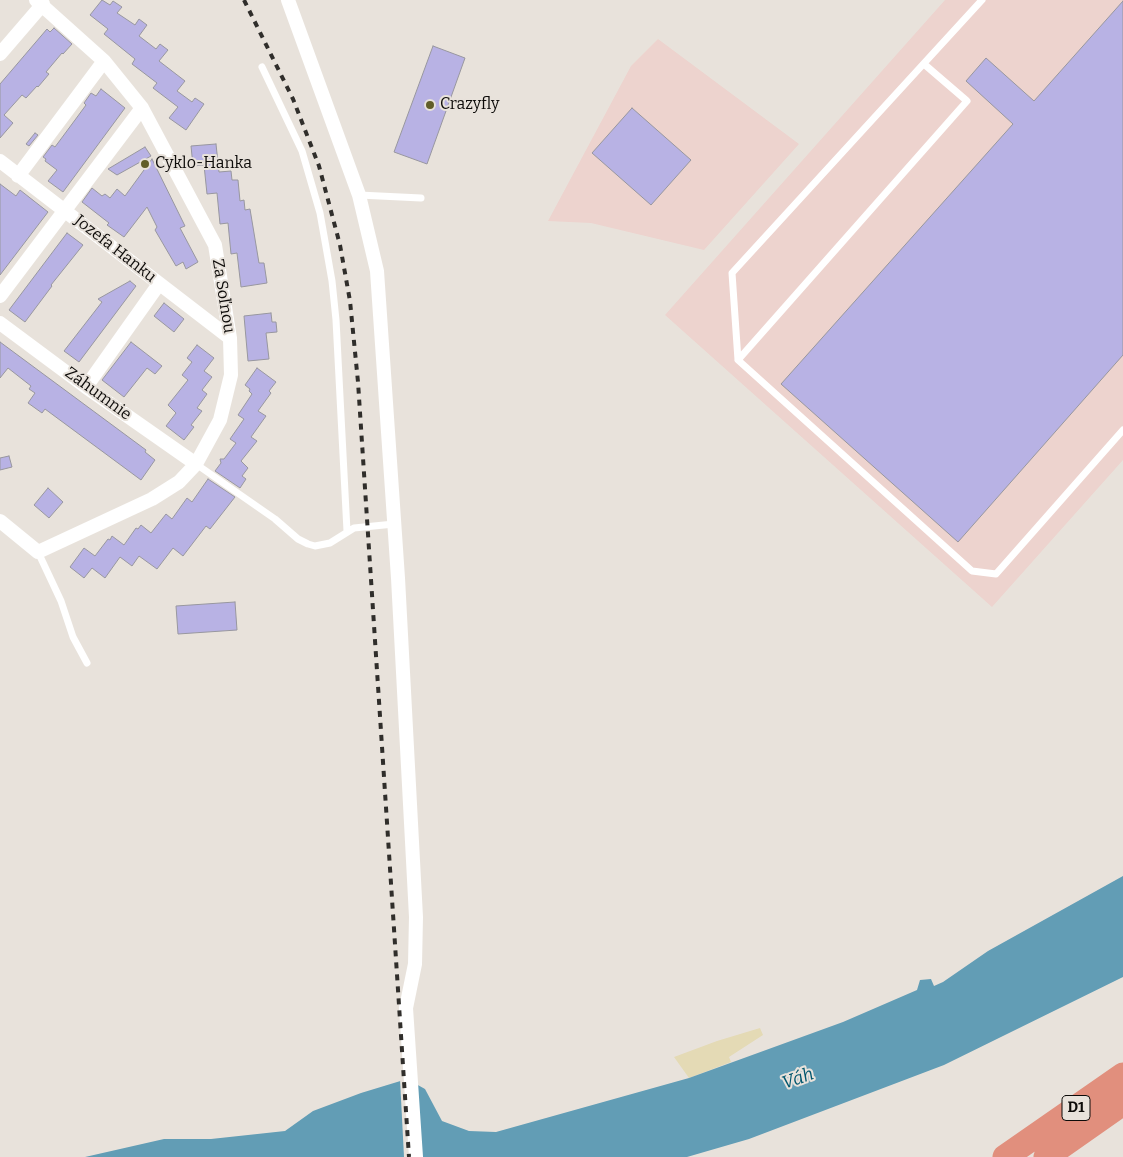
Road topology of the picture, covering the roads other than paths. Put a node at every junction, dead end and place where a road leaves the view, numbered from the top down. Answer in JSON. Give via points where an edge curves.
{"nodes":[{"id":1,"x":288,"y":0,"type":"edge"},
{"id":2,"x":982,"y":0,"type":"edge"},
{"id":3,"x":40,"y":2,"type":"edge"},
{"id":4,"x":0,"y":54,"type":"edge"},
{"id":5,"x":104,"y":61,"type":"junction"},
{"id":6,"x":924,"y":64,"type":"junction"},
{"id":7,"x":262,"y":67,"type":"dead end"},
{"id":8,"x":142,"y":108,"type":"junction"},
{"id":9,"x":0,"y":161,"type":"edge"},
{"id":10,"x":18,"y":176,"type":"junction"},
{"id":11,"x":359,"y":195,"type":"junction"},
{"id":12,"x":421,"y":198,"type":"dead end"},
{"id":13,"x":65,"y":210,"type":"junction"},
{"id":14,"x":159,"y":284,"type":"junction"},
{"id":15,"x":0,"y":296,"type":"edge"},
{"id":16,"x":0,"y":323,"type":"edge"},
{"id":17,"x":230,"y":338,"type":"junction"},
{"id":18,"x":738,"y":360,"type":"junction"},
{"id":19,"x":86,"y":387,"type":"junction"},
{"id":20,"x":1123,"y":430,"type":"edge"},
{"id":21,"x":196,"y":464,"type":"junction"},
{"id":22,"x":0,"y":521,"type":"edge"},
{"id":23,"x":394,"y":524,"type":"junction"},
{"id":24,"x":347,"y":531,"type":"junction"},
{"id":25,"x":38,"y":552,"type":"junction"},
{"id":26,"x":87,"y":663,"type":"dead end"},
{"id":27,"x":1123,"y":1075,"type":"edge"},
{"id":28,"x":1123,"y":1104,"type":"edge"},
{"id":29,"x":416,"y":1157,"type":"edge"},
{"id":30,"x":1005,"y":1157,"type":"edge"},
{"id":31,"x":1046,"y":1157,"type":"edge"}],
"edges":[{"from":1,"to":11,"type":"street"},
{"from":2,"to":6,"type":"lane"},
{"from":3,"to":4,"type":"street"},
{"from":3,"to":5,"type":"street","name":"Za Soľnou"},
{"from":5,"to":8,"type":"street","name":"Za Soľnou"},
{"from":5,"to":10,"type":"street"},
{"from":6,"to":18,"type":"lane","via":[[732,273]]},
{"from":6,"to":18,"type":"lane","via":[[967,101]]},
{"from":7,"to":24,"type":"lane","via":[[302,151],[320,213],[336,320]]},
{"from":8,"to":13,"type":"street"},
{"from":8,"to":17,"type":"street","name":"Za Soľnou","via":[[215,245]]},
{"from":9,"to":10,"type":"street","name":"Jozefa Hanku"},
{"from":10,"to":13,"type":"street","name":"Jozefa Hanku"},
{"from":11,"to":12,"type":"lane"},
{"from":11,"to":23,"type":"street","via":[[376,271]]},
{"from":13,"to":14,"type":"street","name":"Jozefa Hanku"},
{"from":13,"to":15,"type":"street"},
{"from":14,"to":17,"type":"street","name":"Jozefa Hanku"},
{"from":14,"to":19,"type":"street"},
{"from":16,"to":19,"type":"street","name":"Záhumnie"},
{"from":17,"to":21,"type":"street","name":"Za Soľnou","via":[[231,375],[220,420]]},
{"from":18,"to":20,"type":"lane","via":[[972,571],[996,574]]},
{"from":19,"to":21,"type":"street","name":"Záhumnie"},
{"from":21,"to":24,"type":"lane","via":[[308,544],[314,546],[330,542]]},
{"from":21,"to":25,"type":"street","name":"Za Soľnou","via":[[179,482],[152,499]]},
{"from":22,"to":25,"type":"street"},
{"from":23,"to":24,"type":"lane","via":[[362,526]]},
{"from":23,"to":29,"type":"street","via":[[416,917],[416,964],[406,1008]]},
{"from":25,"to":26,"type":"lane"},
{"from":27,"to":30,"type":"highway","number":"D1"},
{"from":28,"to":31,"type":"highway","number":"D1"}]}
